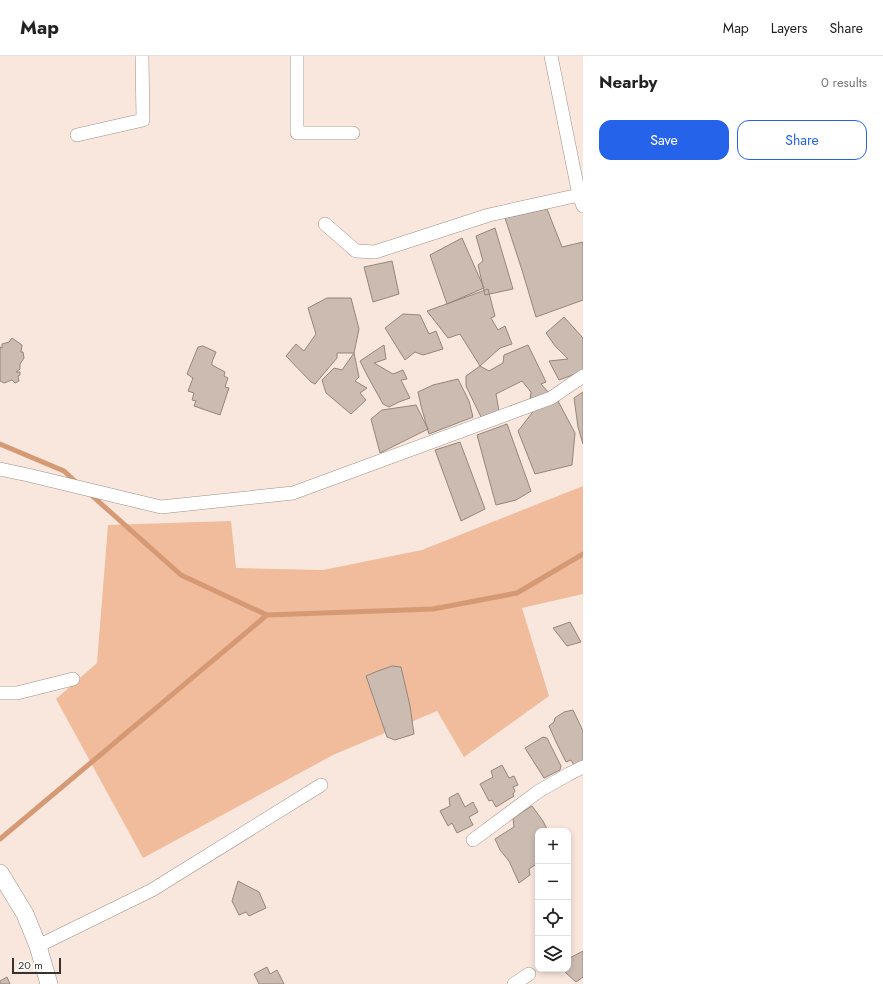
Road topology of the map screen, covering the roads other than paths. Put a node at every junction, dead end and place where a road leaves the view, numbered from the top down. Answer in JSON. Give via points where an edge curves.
{"nodes":[{"id":1,"x":142,"y":56,"type":"edge"},
{"id":2,"x":297,"y":56,"type":"edge"},
{"id":3,"x":551,"y":56,"type":"edge"},
{"id":4,"x":352,"y":133,"type":"dead end"},
{"id":5,"x":77,"y":135,"type":"dead end"},
{"id":6,"x":581,"y":200,"type":"edge"},
{"id":7,"x":325,"y":224,"type":"dead end"},
{"id":8,"x":583,"y":376,"type":"edge"},
{"id":9,"x":0,"y":469,"type":"edge"},
{"id":10,"x":73,"y":679,"type":"dead end"},
{"id":11,"x":0,"y":693,"type":"edge"},
{"id":12,"x":583,"y":767,"type":"edge"},
{"id":13,"x":320,"y":785,"type":"dead end"},
{"id":14,"x":473,"y":840,"type":"dead end"},
{"id":15,"x":0,"y":873,"type":"edge"},
{"id":16,"x":38,"y":946,"type":"junction"},
{"id":17,"x":529,"y":974,"type":"dead end"},
{"id":18,"x":49,"y":984,"type":"edge"},
{"id":19,"x":514,"y":984,"type":"edge"}],
"edges":[{"from":1,"to":5,"type":"street","via":[[143,120]]},
{"from":2,"to":4,"type":"street","via":[[297,132]]},
{"from":3,"to":6,"type":"street"},
{"from":6,"to":7,"type":"street","via":[[489,215],[375,252],[356,251]]},
{"from":8,"to":9,"type":"street","via":[[551,398],[293,492],[162,507]]},
{"from":10,"to":11,"type":"street","via":[[17,693]]},
{"from":12,"to":14,"type":"street","via":[[539,790]]},
{"from":13,"to":16,"type":"street","via":[[152,890]]},
{"from":15,"to":16,"type":"street","via":[[25,914]]},
{"from":16,"to":18,"type":"street"},
{"from":17,"to":19,"type":"street"}]}
